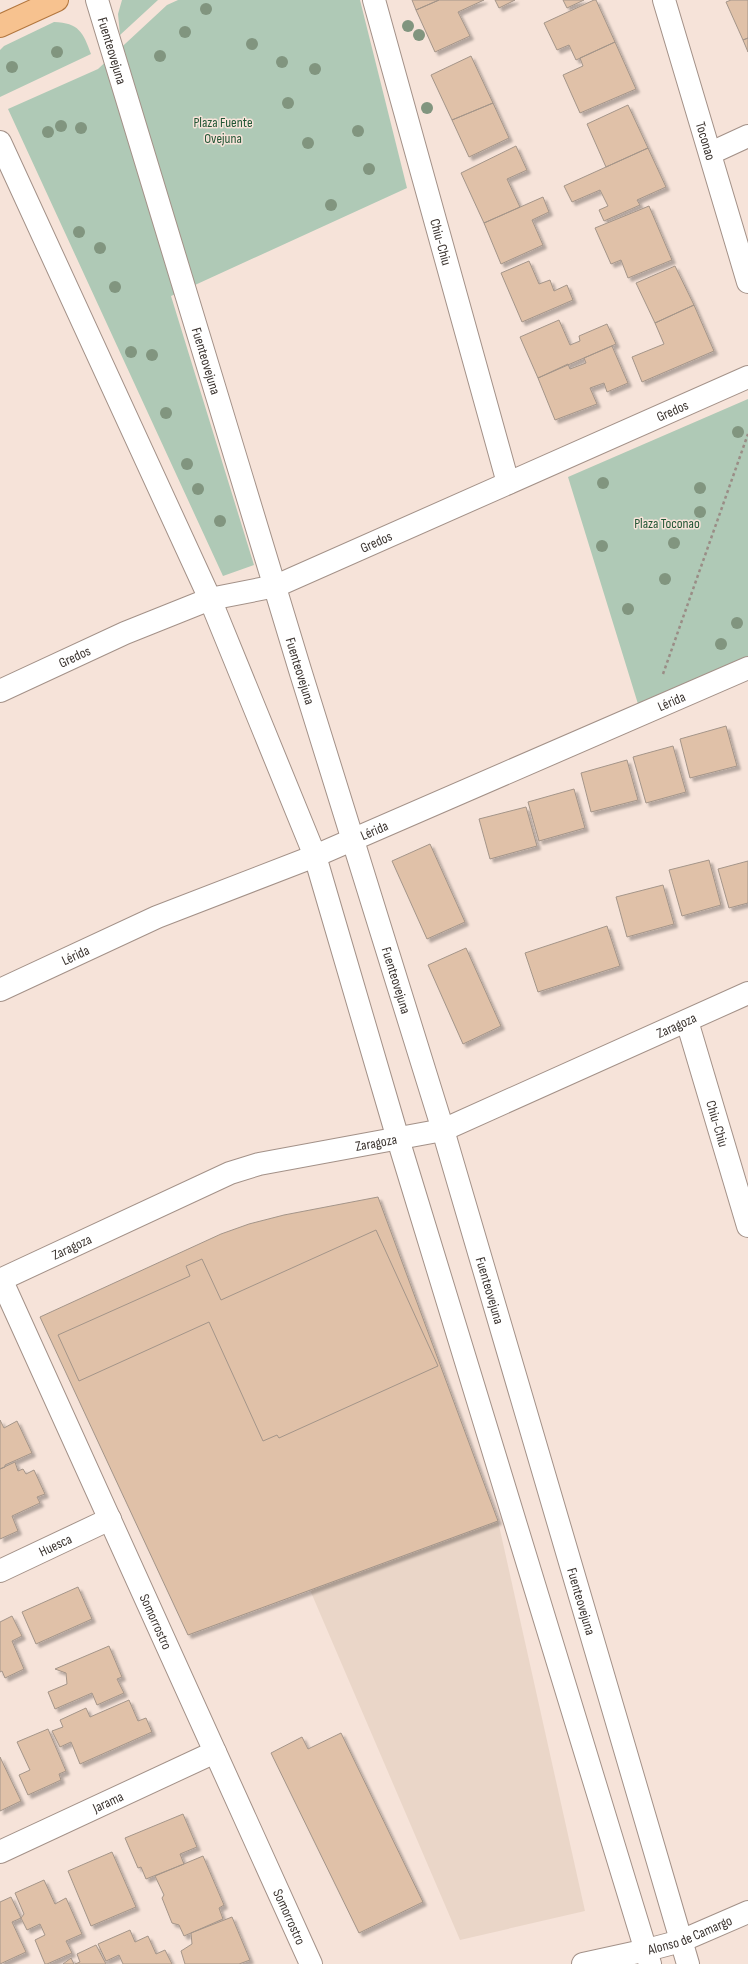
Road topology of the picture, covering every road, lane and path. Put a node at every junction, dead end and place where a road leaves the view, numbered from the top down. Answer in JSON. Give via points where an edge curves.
{"nodes":[{"id":1,"x":57,"y":0,"type":"edge"},
{"id":2,"x":97,"y":0,"type":"edge"},
{"id":3,"x":374,"y":0,"type":"edge"},
{"id":4,"x":664,"y":0,"type":"edge"},
{"id":5,"x":0,"y":26,"type":"edge"},
{"id":6,"x":748,"y":136,"type":"edge"},
{"id":7,"x":0,"y":142,"type":"edge"},
{"id":8,"x":711,"y":153,"type":"junction"},
{"id":9,"x":748,"y":282,"type":"edge"},
{"id":10,"x":748,"y":377,"type":"edge"},
{"id":11,"x":748,"y":434,"type":"edge"},
{"id":12,"x":508,"y":483,"type":"junction"},
{"id":13,"x":276,"y":586,"type":"junction"},
{"id":14,"x":210,"y":599,"type":"junction"},
{"id":15,"x":748,"y":668,"type":"edge"},
{"id":16,"x":0,"y":691,"type":"edge"},
{"id":17,"x":650,"y":710,"type":"junction"},
{"id":18,"x":352,"y":840,"type":"junction"},
{"id":19,"x":315,"y":856,"type":"junction"},
{"id":20,"x":0,"y":990,"type":"edge"},
{"id":21,"x":748,"y":993,"type":"edge"},
{"id":22,"x":687,"y":1021,"type":"junction"},
{"id":23,"x":443,"y":1130,"type":"junction"},
{"id":24,"x":398,"y":1139,"type":"junction"},
{"id":25,"x":748,"y":1226,"type":"edge"},
{"id":26,"x":0,"y":1280,"type":"edge"},
{"id":27,"x":110,"y":1519,"type":"junction"},
{"id":28,"x":0,"y":1571,"type":"edge"},
{"id":29,"x":215,"y":1752,"type":"junction"},
{"id":30,"x":0,"y":1852,"type":"edge"},
{"id":31,"x":748,"y":1912,"type":"edge"},
{"id":32,"x":680,"y":1941,"type":"junction"},
{"id":33,"x":648,"y":1957,"type":"edge"},
{"id":34,"x":311,"y":1964,"type":"edge"},
{"id":35,"x":584,"y":1964,"type":"edge"},
{"id":36,"x":688,"y":1964,"type":"edge"}],
"edges":[{"from":1,"to":5,"type":"main road"},
{"from":2,"to":13,"type":"street","name":"Fuenteovejuna"},
{"from":3,"to":12,"type":"street","name":"Chiu-Chiu"},
{"from":4,"to":8,"type":"street","name":"Toconao"},
{"from":6,"to":8,"type":"street"},
{"from":7,"to":14,"type":"street"},
{"from":8,"to":9,"type":"street","name":"Toconao"},
{"from":10,"to":12,"type":"street","name":"Gredos"},
{"from":11,"to":17,"type":"path"},
{"from":12,"to":13,"type":"street","name":"Gredos"},
{"from":13,"to":14,"type":"street","name":"Gredos"},
{"from":13,"to":18,"type":"street","name":"Fuenteovejuna"},
{"from":14,"to":16,"type":"street","name":"Gredos","via":[[125,633]]},
{"from":14,"to":19,"type":"street"},
{"from":15,"to":17,"type":"street","name":"Lérida"},
{"from":17,"to":18,"type":"street","name":"Lérida"},
{"from":18,"to":19,"type":"street","name":"Lérida"},
{"from":18,"to":23,"type":"street","name":"Fuenteovejuna"},
{"from":19,"to":20,"type":"street","name":"Lérida","via":[[157,918]]},
{"from":19,"to":24,"type":"street"},
{"from":21,"to":22,"type":"street","name":"Zaragoza"},
{"from":22,"to":23,"type":"street","name":"Zaragoza"},
{"from":22,"to":25,"type":"street","name":"Chiu-Chiu"},
{"from":23,"to":24,"type":"street","name":"Zaragoza"},
{"from":23,"to":32,"type":"street","name":"Fuenteovejuna"},
{"from":24,"to":26,"type":"street","name":"Zaragoza","via":[[259,1164],[230,1173]]},
{"from":24,"to":33,"type":"street"},
{"from":26,"to":27,"type":"street","name":"Somorrostro"},
{"from":27,"to":28,"type":"street","name":"Huesca"},
{"from":27,"to":29,"type":"street","name":"Somorrostro"},
{"from":29,"to":30,"type":"street","name":"Jarama"},
{"from":29,"to":34,"type":"street","name":"Somorrostro"},
{"from":31,"to":32,"type":"street","name":"Alonso de Camargo"},
{"from":32,"to":33,"type":"street","name":"Alonso de Camargo"},
{"from":32,"to":36,"type":"street","name":"Fuenteovejuna"},
{"from":33,"to":35,"type":"street","name":"Alonso de Camargo"}]}
